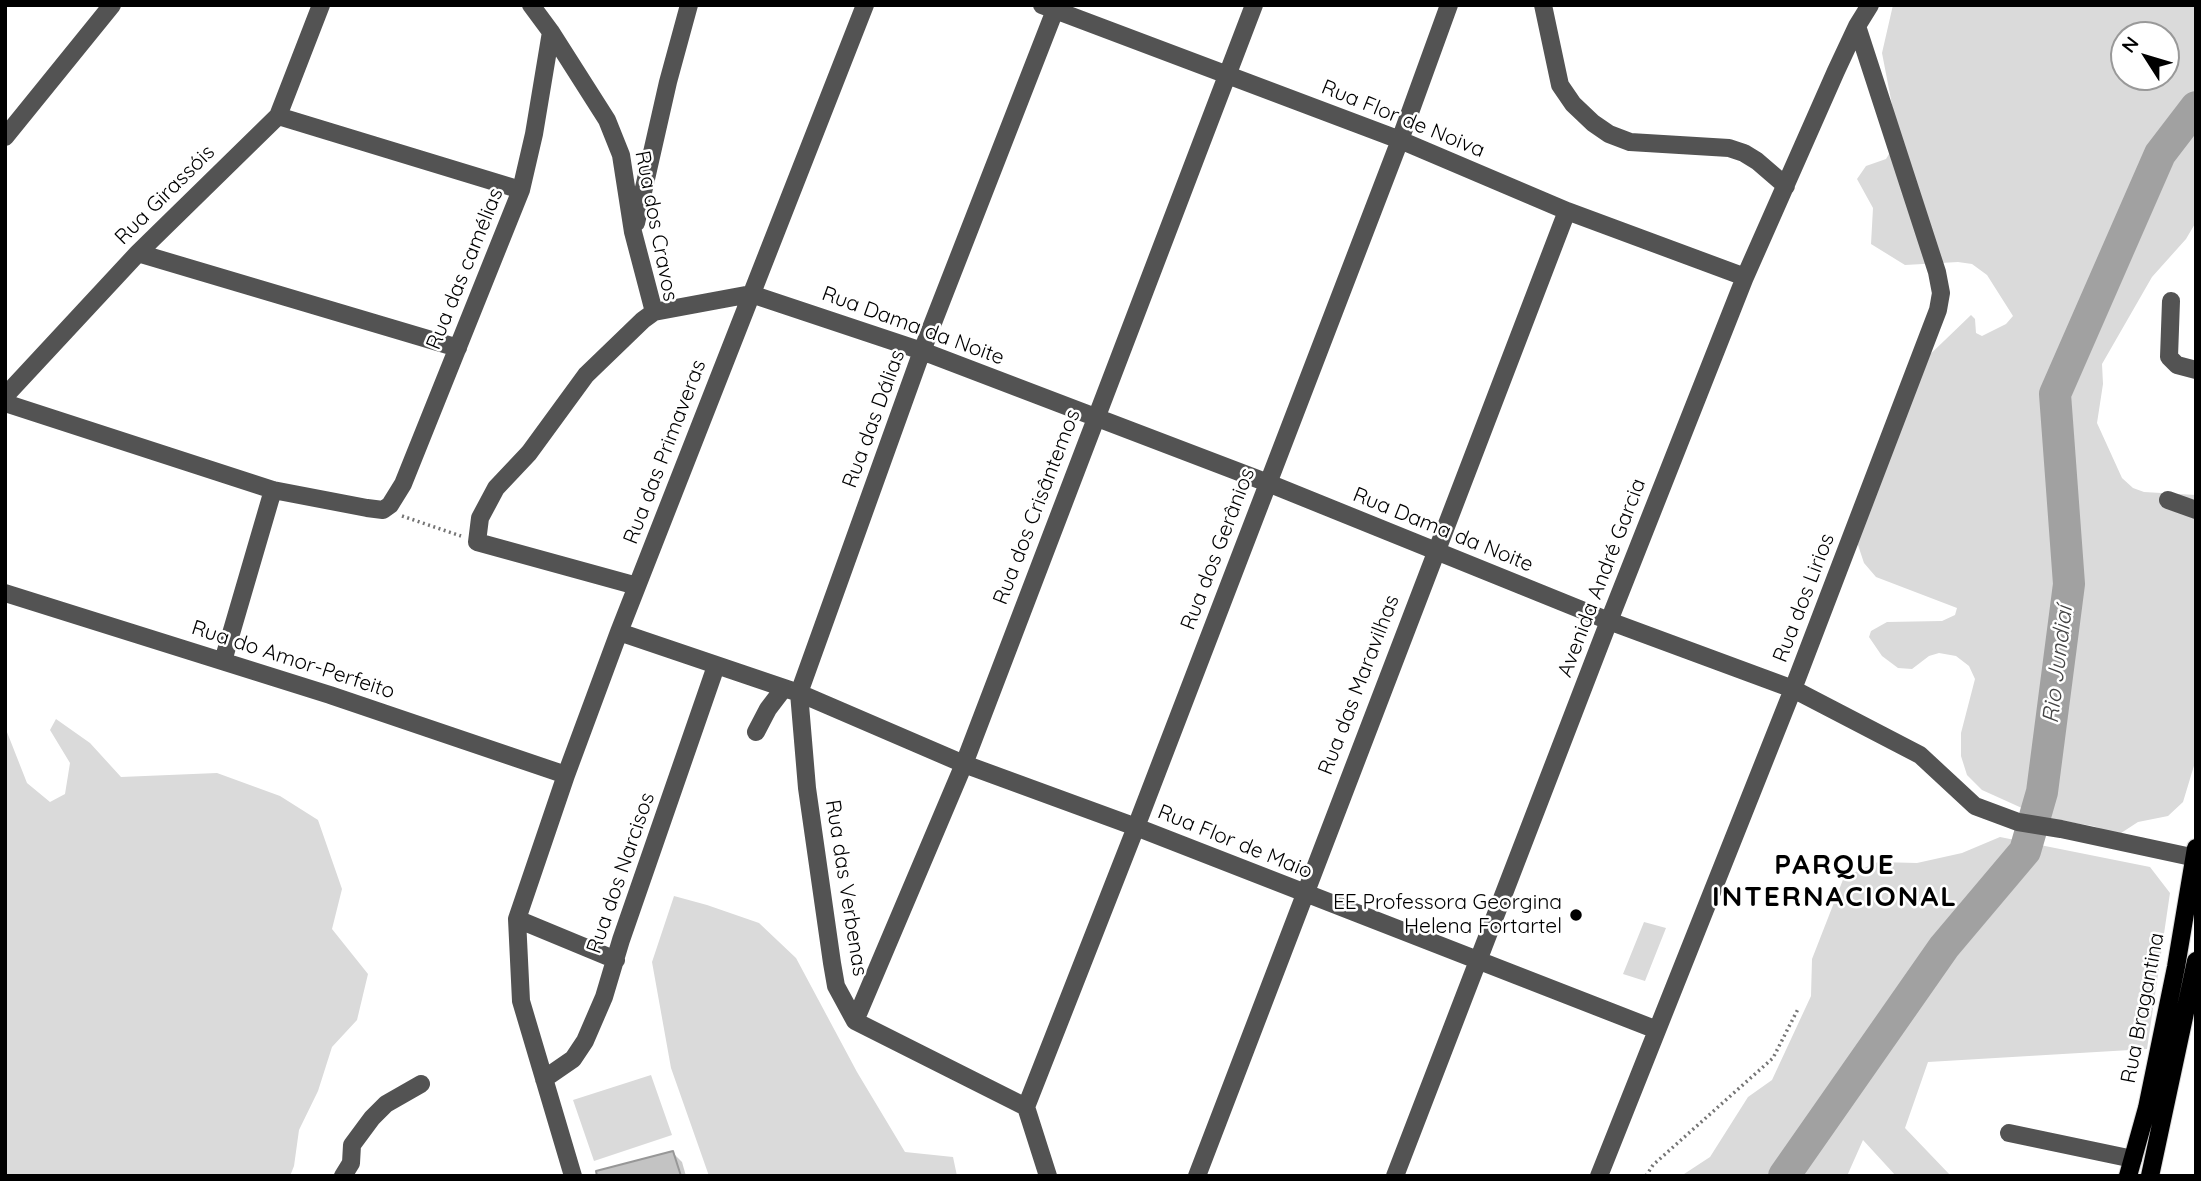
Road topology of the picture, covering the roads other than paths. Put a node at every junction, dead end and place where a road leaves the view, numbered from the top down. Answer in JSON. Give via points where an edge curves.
{"nodes":[{"id":1,"x":111,"y":5,"type":"edge"},
{"id":2,"x":321,"y":5,"type":"edge"},
{"id":3,"x":531,"y":5,"type":"edge"},
{"id":4,"x":689,"y":5,"type":"edge"},
{"id":5,"x":865,"y":5,"type":"edge"},
{"id":6,"x":1254,"y":5,"type":"edge"},
{"id":7,"x":1449,"y":5,"type":"edge"},
{"id":8,"x":1543,"y":5,"type":"edge"},
{"id":9,"x":1870,"y":5,"type":"edge"},
{"id":10,"x":1052,"y":7,"type":"edge"},
{"id":11,"x":1857,"y":26,"type":"junction"},
{"id":12,"x":551,"y":32,"type":"junction"},
{"id":13,"x":1228,"y":74,"type":"junction"},
{"id":14,"x":278,"y":116,"type":"junction"},
{"id":15,"x":5,"y":137,"type":"edge"},
{"id":16,"x":1400,"y":140,"type":"junction"},
{"id":17,"x":1786,"y":186,"type":"junction"},
{"id":18,"x":521,"y":190,"type":"junction"},
{"id":19,"x":1567,"y":211,"type":"junction"},
{"id":20,"x":634,"y":232,"type":"junction"},
{"id":21,"x":138,"y":253,"type":"junction"},
{"id":22,"x":1745,"y":278,"type":"junction"},
{"id":23,"x":751,"y":294,"type":"junction"},
{"id":24,"x":2171,"y":301,"type":"dead end"},
{"id":25,"x":654,"y":312,"type":"junction"},
{"id":26,"x":458,"y":348,"type":"junction"},
{"id":27,"x":922,"y":351,"type":"junction"},
{"id":28,"x":2196,"y":370,"type":"edge"},
{"id":29,"x":5,"y":396,"type":"edge"},
{"id":30,"x":5,"y":403,"type":"edge"},
{"id":31,"x":1096,"y":418,"type":"junction"},
{"id":32,"x":1268,"y":484,"type":"junction"},
{"id":33,"x":274,"y":490,"type":"junction"},
{"id":34,"x":2168,"y":500,"type":"dead end"},
{"id":35,"x":2196,"y":510,"type":"edge"},
{"id":36,"x":1435,"y":551,"type":"junction"},
{"id":37,"x":637,"y":586,"type":"junction"},
{"id":38,"x":5,"y":593,"type":"edge"},
{"id":39,"x":1609,"y":621,"type":"junction"},
{"id":40,"x":619,"y":632,"type":"junction"},
{"id":41,"x":223,"y":661,"type":"junction"},
{"id":42,"x":716,"y":666,"type":"junction"},
{"id":43,"x":1793,"y":689,"type":"junction"},
{"id":44,"x":792,"y":691,"type":"junction"},
{"id":45,"x":756,"y":732,"type":"dead end"},
{"id":46,"x":964,"y":764,"type":"junction"},
{"id":47,"x":566,"y":775,"type":"junction"},
{"id":48,"x":1136,"y":828,"type":"junction"},
{"id":49,"x":2195,"y":855,"type":"edge"},
{"id":50,"x":1303,"y":894,"type":"junction"},
{"id":51,"x":517,"y":919,"type":"junction"},
{"id":52,"x":615,"y":960,"type":"junction"},
{"id":53,"x":1479,"y":960,"type":"junction"},
{"id":54,"x":2196,"y":961,"type":"edge"},
{"id":55,"x":855,"y":1021,"type":"junction"},
{"id":56,"x":1657,"y":1030,"type":"junction"},
{"id":57,"x":544,"y":1079,"type":"junction"},
{"id":58,"x":421,"y":1084,"type":"dead end"},
{"id":59,"x":1026,"y":1107,"type":"junction"},
{"id":60,"x":2009,"y":1133,"type":"dead end"},
{"id":61,"x":2131,"y":1167,"type":"edge"},
{"id":62,"x":343,"y":1176,"type":"edge"},
{"id":63,"x":573,"y":1176,"type":"edge"},
{"id":64,"x":1048,"y":1176,"type":"edge"},
{"id":65,"x":1197,"y":1176,"type":"edge"},
{"id":66,"x":1395,"y":1176,"type":"edge"},
{"id":67,"x":1599,"y":1176,"type":"edge"},
{"id":68,"x":2150,"y":1176,"type":"edge"}],
"edges":[{"from":1,"to":15,"type":"street"},
{"from":2,"to":14,"type":"street","name":"Rua Girassóis"},
{"from":3,"to":12,"type":"street","name":"Rua dos Cravos"},
{"from":4,"to":20,"type":"street"},
{"from":5,"to":23,"type":"street","name":"Rua das Primaveras"},
{"from":6,"to":13,"type":"street","name":"Rua dos Crisântemos"},
{"from":7,"to":16,"type":"street","name":"Rua dos Gerânios"},
{"from":8,"to":17,"type":"street","via":[[1560,85],[1593,123],[1630,142],[1736,150]]},
{"from":9,"to":11,"type":"street","name":"Avenida André Garcia"},
{"from":10,"to":13,"type":"street","name":"Rua Flor de Noiva"},
{"from":10,"to":27,"type":"street","name":"Rua das Dálias"},
{"from":11,"to":17,"type":"street","name":"Avenida André Garcia"},
{"from":11,"to":43,"type":"street","name":"Rua dos Lirios","via":[[1941,293]]},
{"from":12,"to":18,"type":"street","name":"Rua das camélias"},
{"from":12,"to":20,"type":"street","name":"Rua dos Cravos","via":[[607,120],[621,155]]},
{"from":13,"to":16,"type":"street","name":"Rua Flor de Noiva"},
{"from":13,"to":31,"type":"street","name":"Rua dos Crisântemos"},
{"from":14,"to":18,"type":"street"},
{"from":14,"to":21,"type":"street","name":"Rua Girassóis"},
{"from":16,"to":19,"type":"street","name":"Rua Flor de Noiva"},
{"from":16,"to":32,"type":"street","name":"Rua dos Gerânios"},
{"from":17,"to":22,"type":"street","name":"Avenida André Garcia"},
{"from":18,"to":26,"type":"street","name":"Rua das camélias"},
{"from":19,"to":22,"type":"street","name":"Rua Flor de Noiva"},
{"from":19,"to":36,"type":"street","name":"Rua das Maravilhas"},
{"from":20,"to":25,"type":"street","name":"Rua dos Cravos"},
{"from":21,"to":26,"type":"street"},
{"from":21,"to":29,"type":"street","name":"Rua Girassóis"},
{"from":22,"to":39,"type":"street","name":"Avenida André Garcia"},
{"from":23,"to":25,"type":"street","name":"Rua Dama da Noite"},
{"from":23,"to":27,"type":"street","name":"Rua Dama da Noite"},
{"from":23,"to":37,"type":"street","name":"Rua das Primaveras"},
{"from":24,"to":28,"type":"street","via":[[2169,357]]},
{"from":25,"to":37,"type":"street","name":"Rua dos Cravos","via":[[586,375],[529,453],[496,488],[480,518],[477,542]]},
{"from":26,"to":33,"type":"street","name":"Rua das camélias","via":[[404,484],[383,510]]},
{"from":27,"to":31,"type":"street","name":"Rua Dama da Noite"},
{"from":27,"to":44,"type":"street","name":"Rua das Dálias"},
{"from":30,"to":33,"type":"street"},
{"from":31,"to":32,"type":"street","name":"Rua Dama da Noite"},
{"from":31,"to":46,"type":"street","name":"Rua dos Crisântemos"},
{"from":32,"to":36,"type":"street","name":"Rua Dama da Noite"},
{"from":32,"to":48,"type":"street","name":"Rua dos Gerânios"},
{"from":33,"to":41,"type":"street"},
{"from":34,"to":35,"type":"street"},
{"from":36,"to":39,"type":"street","name":"Rua Dama da Noite"},
{"from":36,"to":50,"type":"street","name":"Rua das Maravilhas"},
{"from":37,"to":40,"type":"street","name":"Rua das Primaveras"},
{"from":38,"to":41,"type":"street","name":"Rua do Amor-Perfeito"},
{"from":39,"to":43,"type":"street","name":"Rua Dama da Noite"},
{"from":39,"to":53,"type":"street","name":"Avenida André Garcia"},
{"from":40,"to":42,"type":"street"},
{"from":40,"to":47,"type":"street","name":"Rua das Primaveras"},
{"from":41,"to":47,"type":"street","name":"Rua do Amor-Perfeito"},
{"from":42,"to":44,"type":"street"},
{"from":42,"to":52,"type":"street","name":"Rua dos Narcisos"},
{"from":43,"to":49,"type":"street","name":"Rua Dama da Noite","via":[[1920,755],[1975,806],[2018,822]]},
{"from":43,"to":56,"type":"street","name":"Rua dos Lirios"},
{"from":44,"to":45,"type":"street","via":[[764,715]]},
{"from":44,"to":46,"type":"street","name":"Rua Flor de Maio"},
{"from":44,"to":55,"type":"street","name":"Rua das Verbenas","via":[[836,986]]},
{"from":46,"to":48,"type":"street","name":"Rua Flor de Maio"},
{"from":46,"to":55,"type":"street","name":"Rua dos Crisântemos"},
{"from":47,"to":51,"type":"street","name":"Rua das Primaveras"},
{"from":48,"to":50,"type":"street","name":"Rua Flor de Maio"},
{"from":48,"to":59,"type":"street","name":"Rua dos Gerânios"},
{"from":49,"to":61,"type":"main road","name":"Rua Bragantina","via":[[2176,967]]},
{"from":50,"to":53,"type":"street","name":"Rua Flor de Maio"},
{"from":50,"to":65,"type":"street","name":"Rua das Maravilhas"},
{"from":51,"to":52,"type":"street"},
{"from":51,"to":57,"type":"street","via":[[520,1001]]},
{"from":52,"to":57,"type":"street","name":"Rua dos Narcisos","via":[[585,1041],[573,1059]]},
{"from":53,"to":56,"type":"street","name":"Rua Flor de Maio"},
{"from":53,"to":66,"type":"street","name":"Avenida André Garcia"},
{"from":54,"to":68,"type":"main road","name":"Rua Bragantina"},
{"from":55,"to":59,"type":"street"},
{"from":56,"to":67,"type":"street","name":"Rua dos Lirios"},
{"from":57,"to":63,"type":"street"},
{"from":58,"to":62,"type":"street","via":[[386,1104],[372,1118],[352,1145],[351,1163]]},
{"from":59,"to":64,"type":"street"},
{"from":60,"to":61,"type":"street"}]}
